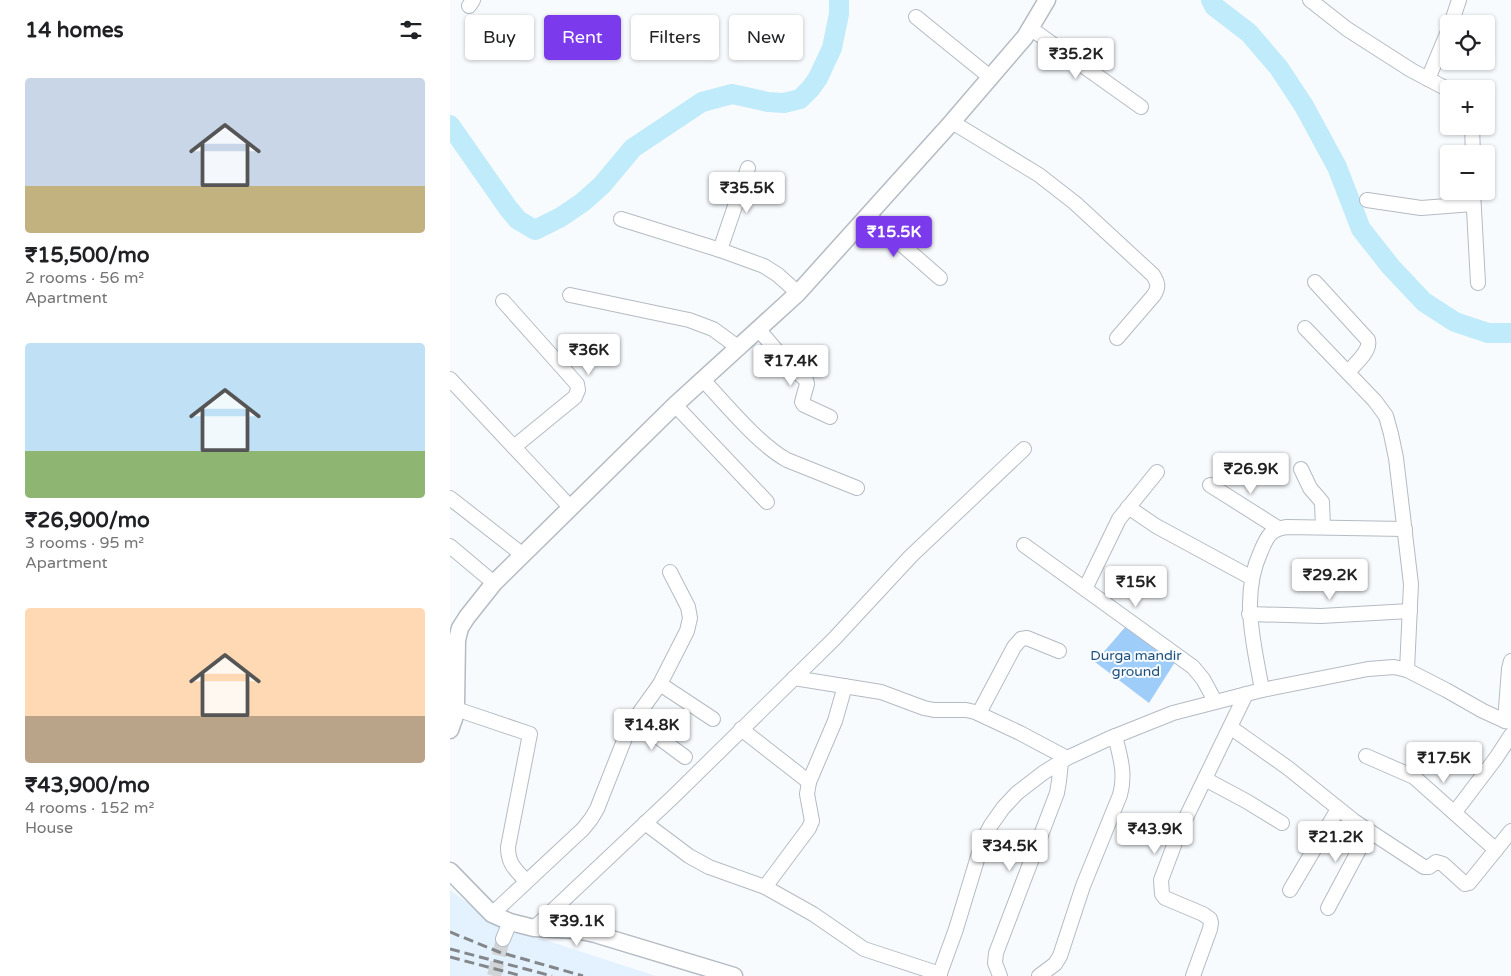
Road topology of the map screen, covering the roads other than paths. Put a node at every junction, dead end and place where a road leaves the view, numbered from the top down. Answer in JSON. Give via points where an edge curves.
{"nodes":[{"id":1,"x":1047,"y":0,"type":"edge"},
{"id":2,"x":1310,"y":0,"type":"edge"},
{"id":3,"x":1459,"y":0,"type":"edge"},
{"id":4,"x":1453,"y":15,"type":"edge"},
{"id":5,"x":916,"y":18,"type":"dead end"},
{"id":6,"x":1030,"y":28,"type":"junction"},
{"id":7,"x":1440,"y":50,"type":"edge"},
{"id":8,"x":990,"y":77,"type":"junction"},
{"id":9,"x":1428,"y":79,"type":"junction"},
{"id":10,"x":1440,"y":85,"type":"edge"},
{"id":11,"x":1141,"y":107,"type":"dead end"},
{"id":12,"x":952,"y":122,"type":"junction"},
{"id":13,"x":748,"y":168,"type":"dead end"},
{"id":14,"x":1367,"y":200,"type":"dead end"},
{"id":15,"x":1459,"y":200,"type":"edge"},
{"id":16,"x":1473,"y":200,"type":"edge"},
{"id":17,"x":868,"y":215,"type":"junction"},
{"id":18,"x":622,"y":219,"type":"dead end"},
{"id":19,"x":720,"y":250,"type":"junction"},
{"id":20,"x":940,"y":278,"type":"dead end"},
{"id":21,"x":1316,"y":282,"type":"dead end"},
{"id":22,"x":1478,"y":283,"type":"dead end"},
{"id":23,"x":798,"y":293,"type":"junction"},
{"id":24,"x":570,"y":295,"type":"dead end"},
{"id":25,"x":503,"y":301,"type":"dead end"},
{"id":26,"x":1305,"y":328,"type":"dead end"},
{"id":27,"x":758,"y":330,"type":"junction"},
{"id":28,"x":1117,"y":338,"type":"dead end"},
{"id":29,"x":739,"y":348,"type":"junction"},
{"id":30,"x":1348,"y":372,"type":"junction"},
{"id":31,"x":703,"y":380,"type":"junction"},
{"id":32,"x":453,"y":389,"type":"edge"},
{"id":33,"x":676,"y":405,"type":"junction"},
{"id":34,"x":830,"y":417,"type":"dead end"},
{"id":35,"x":514,"y":447,"type":"junction"},
{"id":36,"x":1024,"y":449,"type":"dead end"},
{"id":37,"x":1301,"y":469,"type":"dead end"},
{"id":38,"x":1158,"y":472,"type":"dead end"},
{"id":39,"x":1210,"y":485,"type":"dead end"},
{"id":40,"x":857,"y":488,"type":"dead end"},
{"id":41,"x":450,"y":498,"type":"edge"},
{"id":42,"x":766,"y":502,"type":"dead end"},
{"id":43,"x":1128,"y":507,"type":"junction"},
{"id":44,"x":571,"y":508,"type":"junction"},
{"id":45,"x":1323,"y":527,"type":"junction"},
{"id":46,"x":1278,"y":528,"type":"junction"},
{"id":47,"x":1405,"y":529,"type":"junction"},
{"id":48,"x":1024,"y":545,"type":"dead end"},
{"id":49,"x":450,"y":546,"type":"edge"},
{"id":50,"x":523,"y":555,"type":"junction"},
{"id":51,"x":670,"y":572,"type":"dead end"},
{"id":52,"x":1252,"y":578,"type":"junction"},
{"id":53,"x":494,"y":583,"type":"junction"},
{"id":54,"x":1085,"y":589,"type":"junction"},
{"id":55,"x":1410,"y":611,"type":"junction"},
{"id":56,"x":1249,"y":614,"type":"junction"},
{"id":57,"x":1058,"y":651,"type":"dead end"},
{"id":58,"x":1511,"y":661,"type":"edge"},
{"id":59,"x":1407,"y":670,"type":"junction"},
{"id":60,"x":794,"y":678,"type":"junction"},
{"id":61,"x":660,"y":684,"type":"junction"},
{"id":62,"x":845,"y":686,"type":"junction"},
{"id":63,"x":1262,"y":690,"type":"junction"},
{"id":64,"x":1246,"y":694,"type":"junction"},
{"id":65,"x":1215,"y":701,"type":"junction"},
{"id":66,"x":456,"y":709,"type":"junction"},
{"id":67,"x":979,"y":713,"type":"junction"},
{"id":68,"x":713,"y":719,"type":"dead end"},
{"id":69,"x":1508,"y":722,"type":"edge"},
{"id":70,"x":632,"y":723,"type":"junction"},
{"id":71,"x":1230,"y":727,"type":"junction"},
{"id":72,"x":742,"y":729,"type":"junction"},
{"id":73,"x":450,"y":730,"type":"edge"},
{"id":74,"x":1511,"y":735,"type":"edge"},
{"id":75,"x":1115,"y":736,"type":"junction"},
{"id":76,"x":1366,"y":756,"type":"dead end"},
{"id":77,"x":685,"y":757,"type":"dead end"},
{"id":78,"x":1064,"y":760,"type":"junction"},
{"id":79,"x":1205,"y":780,"type":"junction"},
{"id":80,"x":809,"y":782,"type":"junction"},
{"id":81,"x":1338,"y":809,"type":"junction"},
{"id":82,"x":1455,"y":812,"type":"junction"},
{"id":83,"x":645,"y":823,"type":"junction"},
{"id":84,"x":1282,"y":823,"type":"dead end"},
{"id":85,"x":1511,"y":831,"type":"edge"},
{"id":86,"x":1369,"y":832,"type":"junction"},
{"id":87,"x":1496,"y":850,"type":"junction"},
{"id":88,"x":450,"y":871,"type":"edge"},
{"id":89,"x":526,"y":881,"type":"junction"},
{"id":90,"x":765,"y":887,"type":"junction"},
{"id":91,"x":1290,"y":890,"type":"dead end"},
{"id":92,"x":1328,"y":908,"type":"dead end"},
{"id":93,"x":492,"y":914,"type":"junction"},
{"id":94,"x":510,"y":922,"type":"junction"},
{"id":95,"x":534,"y":928,"type":"junction"},
{"id":96,"x":503,"y":938,"type":"tunnel mouth"},
{"id":97,"x":939,"y":975,"type":"edge"},
{"id":98,"x":734,"y":976,"type":"edge"},
{"id":99,"x":1000,"y":976,"type":"edge"},
{"id":100,"x":1039,"y":976,"type":"edge"},
{"id":101,"x":1193,"y":976,"type":"edge"}],
"edges":[{"from":1,"to":6,"type":"street"},
{"from":2,"to":9,"type":"street","via":[[1347,29]]},
{"from":3,"to":4,"type":"street"},
{"from":5,"to":8,"type":"street"},
{"from":6,"to":8,"type":"street"},
{"from":6,"to":11,"type":"street"},
{"from":7,"to":9,"type":"street"},
{"from":8,"to":12,"type":"street"},
{"from":9,"to":10,"type":"street"},
{"from":12,"to":17,"type":"street"},
{"from":12,"to":28,"type":"street","via":[[1039,175],[1075,203],[1153,275],[1158,289]]},
{"from":13,"to":19,"type":"street"},
{"from":14,"to":15,"type":"street","via":[[1421,208]]},
{"from":16,"to":22,"type":"street"},
{"from":17,"to":20,"type":"street"},
{"from":17,"to":23,"type":"street"},
{"from":18,"to":19,"type":"street"},
{"from":19,"to":23,"type":"street","via":[[771,270]]},
{"from":21,"to":30,"type":"street","via":[[1368,340],[1367,348]]},
{"from":23,"to":27,"type":"street"},
{"from":24,"to":29,"type":"street","via":[[696,322],[713,329]]},
{"from":25,"to":35,"type":"street","via":[[577,384],[578,390],[575,397]]},
{"from":26,"to":30,"type":"street"},
{"from":27,"to":29,"type":"street"},
{"from":27,"to":34,"type":"street","via":[[806,380],[802,402]]},
{"from":29,"to":31,"type":"street"},
{"from":30,"to":47,"type":"street","via":[[1386,416],[1396,458]]},
{"from":31,"to":33,"type":"street"},
{"from":31,"to":40,"type":"street","via":[[778,455]]},
{"from":32,"to":35,"type":"street"},
{"from":33,"to":42,"type":"street"},
{"from":33,"to":44,"type":"street"},
{"from":35,"to":44,"type":"street"},
{"from":36,"to":60,"type":"street","via":[[911,556]]},
{"from":37,"to":45,"type":"street","via":[[1310,488],[1322,502]]},
{"from":38,"to":43,"type":"street"},
{"from":39,"to":46,"type":"street"},
{"from":41,"to":50,"type":"street"},
{"from":43,"to":52,"type":"street","via":[[1156,526]]},
{"from":43,"to":54,"type":"street"},
{"from":44,"to":50,"type":"street"},
{"from":45,"to":46,"type":"street"},
{"from":45,"to":47,"type":"street"},
{"from":46,"to":52,"type":"street","via":[[1267,538]]},
{"from":47,"to":55,"type":"street","via":[[1411,584]]},
{"from":48,"to":54,"type":"street"},
{"from":49,"to":53,"type":"street"},
{"from":50,"to":53,"type":"street"},
{"from":51,"to":61,"type":"street","via":[[690,618],[688,631]]},
{"from":52,"to":56,"type":"street"},
{"from":53,"to":66,"type":"street","via":[[458,634]]},
{"from":54,"to":65,"type":"street","via":[[1193,667]]},
{"from":55,"to":56,"type":"street","via":[[1321,616]]},
{"from":55,"to":59,"type":"street"},
{"from":56,"to":63,"type":"street"},
{"from":57,"to":67,"type":"street","via":[[1027,638],[1021,639]]},
{"from":58,"to":69,"type":"street"},
{"from":59,"to":63,"type":"street","via":[[1394,667],[1368,669]]},
{"from":59,"to":69,"type":"street"},
{"from":60,"to":62,"type":"street"},
{"from":60,"to":72,"type":"street"},
{"from":61,"to":68,"type":"street"},
{"from":61,"to":70,"type":"street"},
{"from":62,"to":67,"type":"street","via":[[881,692],[924,708]]},
{"from":62,"to":80,"type":"street","via":[[835,721]]},
{"from":63,"to":64,"type":"street"},
{"from":64,"to":65,"type":"street"},
{"from":64,"to":71,"type":"street"},
{"from":65,"to":75,"type":"street","via":[[1173,713]]},
{"from":66,"to":73,"type":"street"},
{"from":66,"to":89,"type":"street","via":[[530,734],[508,847],[510,864]]},
{"from":67,"to":78,"type":"street","via":[[1020,732]]},
{"from":70,"to":77,"type":"street","via":[[646,728]]},
{"from":70,"to":89,"type":"street","via":[[592,819]]},
{"from":71,"to":79,"type":"street"},
{"from":71,"to":81,"type":"street"},
{"from":72,"to":80,"type":"street"},
{"from":72,"to":83,"type":"street"},
{"from":74,"to":82,"type":"street"},
{"from":75,"to":78,"type":"street"},
{"from":75,"to":100,"type":"street","via":[[1122,764],[1120,795],[1060,956],[1050,969]]},
{"from":76,"to":82,"type":"street","via":[[1414,777]]},
{"from":78,"to":97,"type":"street","via":[[1017,793],[991,825]]},
{"from":78,"to":99,"type":"street","via":[[1057,792],[996,953],[995,963]]},
{"from":79,"to":84,"type":"street"},
{"from":79,"to":101,"type":"street","via":[[1179,832],[1161,880],[1162,894],[1166,898],[1210,919],[1210,930]]},
{"from":80,"to":90,"type":"street","via":[[807,794],[812,821]]},
{"from":81,"to":86,"type":"street"},
{"from":81,"to":91,"type":"street"},
{"from":82,"to":87,"type":"street"},
{"from":83,"to":90,"type":"street","via":[[702,863]]},
{"from":83,"to":95,"type":"street"},
{"from":85,"to":87,"type":"street"},
{"from":86,"to":87,"type":"street","via":[[1424,867],[1436,862],[1443,864],[1467,884]]},
{"from":86,"to":92,"type":"street"},
{"from":88,"to":93,"type":"street"},
{"from":89,"to":93,"type":"street"},
{"from":90,"to":97,"type":"street","via":[[813,914],[864,949]]},
{"from":93,"to":94,"type":"street"},
{"from":94,"to":95,"type":"street"},
{"from":94,"to":96,"type":"street"},
{"from":95,"to":98,"type":"street","via":[[595,934]]}]}
